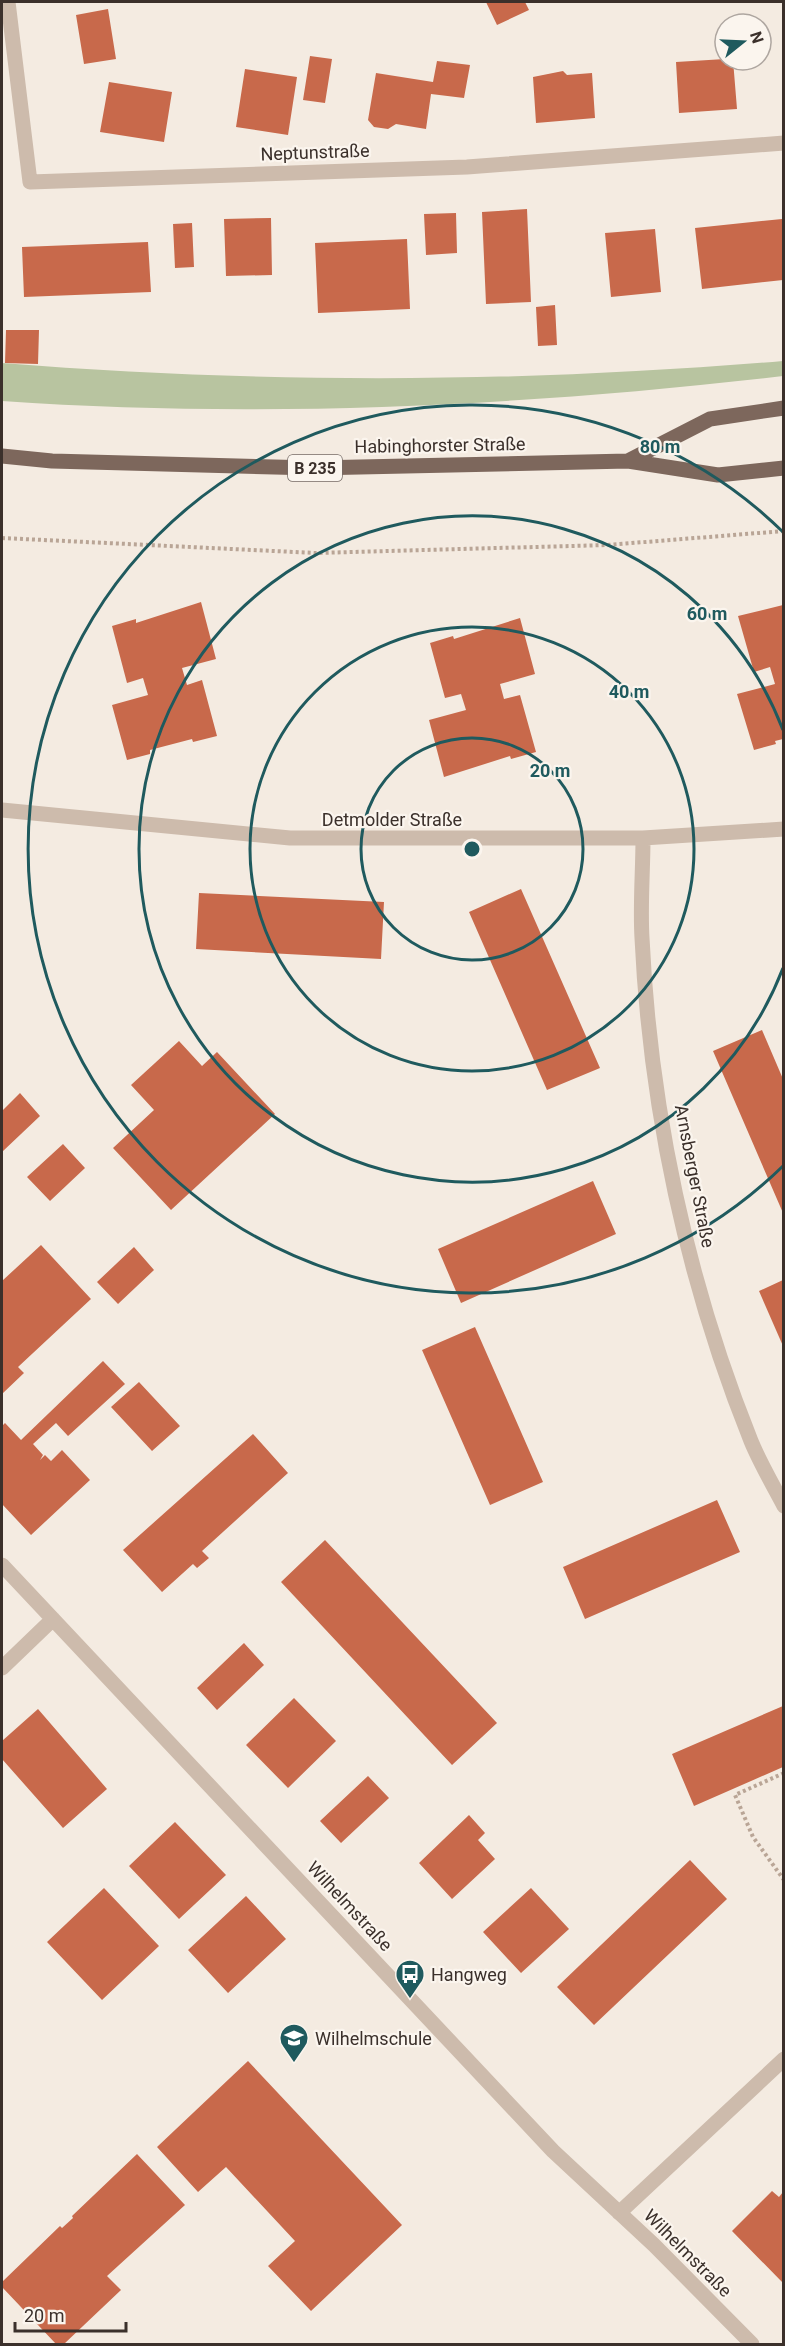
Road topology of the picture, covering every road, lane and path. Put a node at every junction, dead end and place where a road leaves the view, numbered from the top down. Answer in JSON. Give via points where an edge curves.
{"nodes":[{"id":1,"x":8,"y":2,"type":"edge"},
{"id":2,"x":783,"y":143,"type":"edge"},
{"id":3,"x":783,"y":408,"type":"edge"},
{"id":4,"x":2,"y":456,"type":"edge"},
{"id":5,"x":628,"y":461,"type":"junction"},
{"id":6,"x":783,"y":468,"type":"edge"},
{"id":7,"x":783,"y":531,"type":"edge"},
{"id":8,"x":2,"y":538,"type":"edge"},
{"id":9,"x":2,"y":810,"type":"edge"},
{"id":10,"x":783,"y":829,"type":"edge"},
{"id":11,"x":643,"y":838,"type":"junction"},
{"id":12,"x":783,"y":1506,"type":"edge"},
{"id":13,"x":2,"y":1565,"type":"edge"},
{"id":14,"x":52,"y":1619,"type":"junction"},
{"id":15,"x":2,"y":1668,"type":"edge"},
{"id":16,"x":783,"y":1773,"type":"edge"},
{"id":17,"x":783,"y":1880,"type":"edge"},
{"id":18,"x":783,"y":2059,"type":"edge"},
{"id":19,"x":619,"y":2213,"type":"junction"},
{"id":20,"x":752,"y":2344,"type":"edge"}],
"edges":[{"from":1,"to":2,"type":"street","name":"Neptunstraße","via":[[30,182],[467,166]]},
{"from":3,"to":5,"type":"main road","name":"Habinghorster Straße","number":"B 235","via":[[710,419]]},
{"from":4,"to":5,"type":"main road","name":"Habinghorster Straße","number":"B 235","via":[[52,461],[314,468]]},
{"from":5,"to":6,"type":"main road","name":"Habinghorster Straße","number":"B 235","via":[[718,476]]},
{"from":7,"to":8,"type":"path","via":[[607,545],[316,553]]},
{"from":9,"to":11,"type":"street","name":"Detmolder Straße","via":[[290,838]]},
{"from":10,"to":11,"type":"street","name":"Detmolder Straße"},
{"from":11,"to":12,"type":"street","name":"Arnsberger Straße","via":[[642,948],[670,1168],[701,1296],[751,1442]]},
{"from":13,"to":14,"type":"street","name":"Wilhelmstraße"},
{"from":14,"to":15,"type":"street"},
{"from":14,"to":19,"type":"street","name":"Wilhelmstraße","via":[[553,2151]]},
{"from":16,"to":17,"type":"path","via":[[735,1795],[753,1838]]},
{"from":18,"to":19,"type":"street"},
{"from":19,"to":20,"type":"street","name":"Wilhelmstraße"}]}
